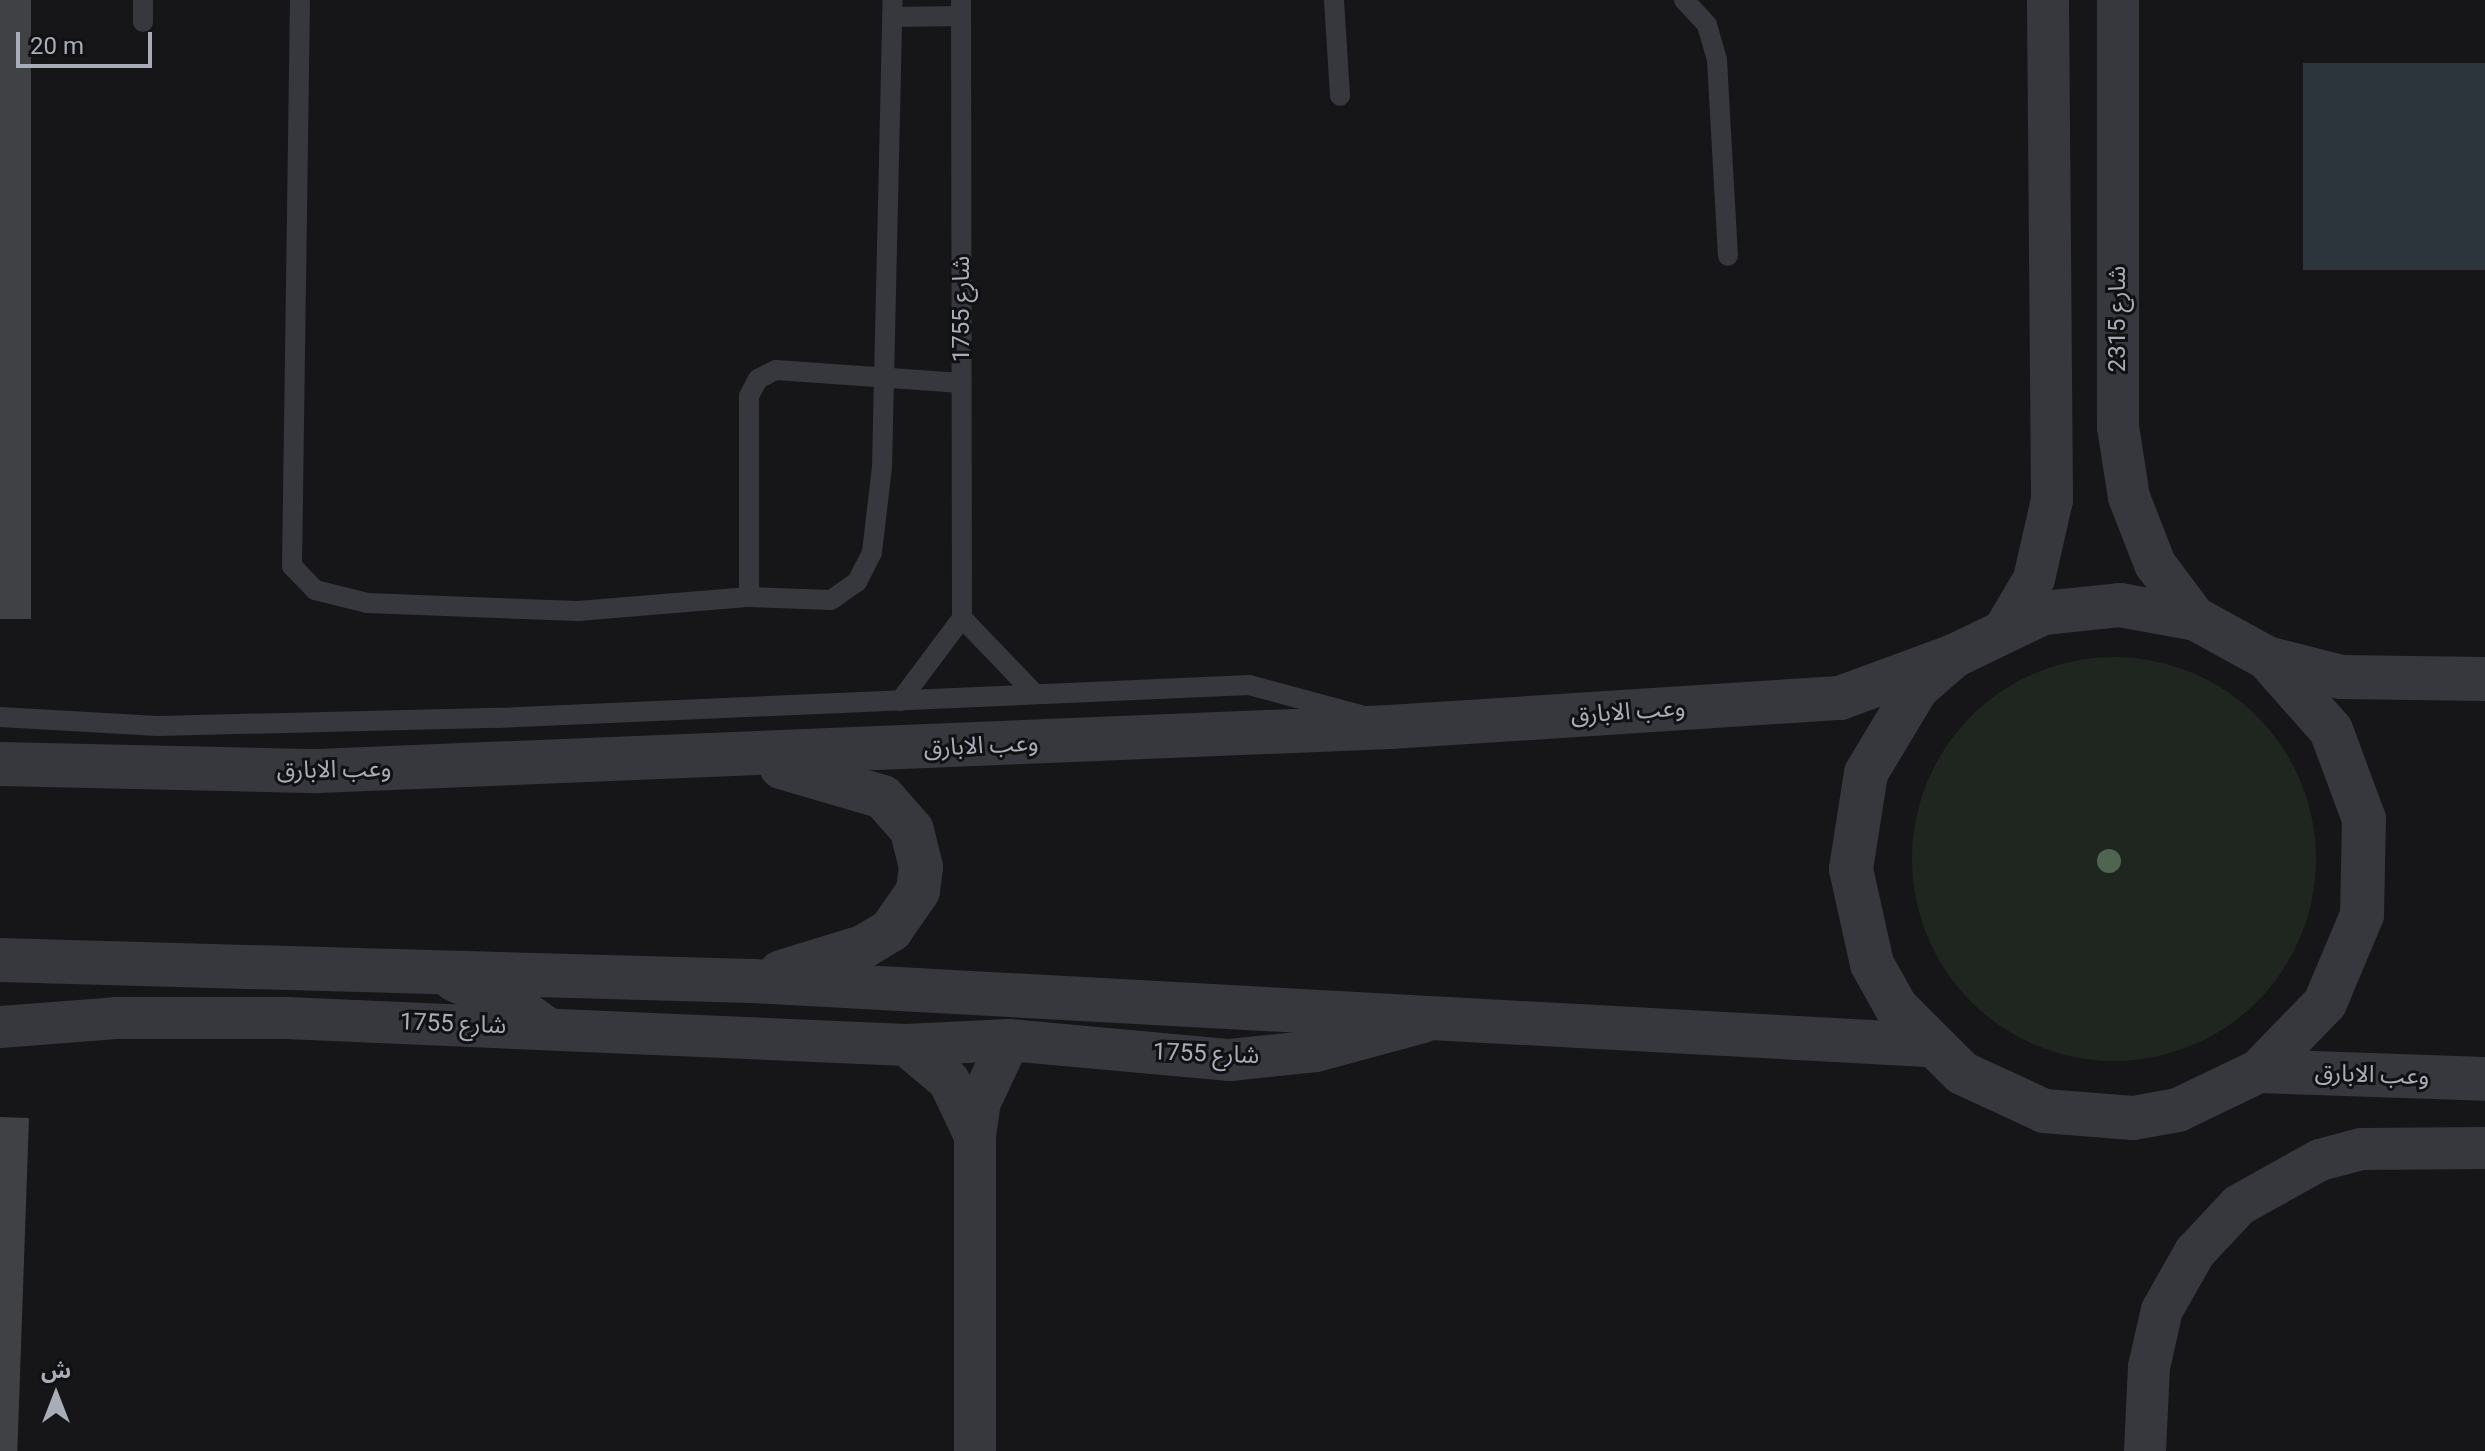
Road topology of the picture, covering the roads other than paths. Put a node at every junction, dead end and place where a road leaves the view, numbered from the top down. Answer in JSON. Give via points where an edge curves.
{"nodes":[{"id":1,"x":143,"y":0,"type":"edge"},
{"id":2,"x":300,"y":0,"type":"edge"},
{"id":3,"x":1334,"y":0,"type":"edge"},
{"id":4,"x":1684,"y":0,"type":"edge"},
{"id":5,"x":2048,"y":0,"type":"edge"},
{"id":6,"x":2118,"y":0,"type":"edge"},
{"id":7,"x":961,"y":8,"type":"edge"},
{"id":8,"x":892,"y":9,"type":"edge"},
{"id":9,"x":143,"y":22,"type":"dead end"},
{"id":10,"x":1340,"y":96,"type":"dead end"},
{"id":11,"x":1728,"y":256,"type":"dead end"},
{"id":12,"x":882,"y":376,"type":"junction"},
{"id":13,"x":962,"y":383,"type":"junction"},
{"id":14,"x":749,"y":597,"type":"junction"},
{"id":15,"x":962,"y":618,"type":"junction"},
{"id":16,"x":2196,"y":619,"type":"junction"},
{"id":17,"x":2007,"y":625,"type":"junction"},
{"id":18,"x":1954,"y":656,"type":"junction"},
{"id":19,"x":2267,"y":658,"type":"junction"},
{"id":20,"x":2485,"y":679,"type":"edge"},
{"id":21,"x":1035,"y":694,"type":"junction"},
{"id":22,"x":900,"y":701,"type":"junction"},
{"id":23,"x":0,"y":717,"type":"edge"},
{"id":24,"x":1390,"y":727,"type":"junction"},
{"id":25,"x":741,"y":757,"type":"junction"},
{"id":26,"x":0,"y":764,"type":"edge"},
{"id":27,"x":0,"y":960,"type":"edge"},
{"id":28,"x":426,"y":969,"type":"junction"},
{"id":29,"x":752,"y":981,"type":"junction"},
{"id":30,"x":1447,"y":1015,"type":"junction"},
{"id":31,"x":0,"y":1027,"type":"edge"},
{"id":32,"x":544,"y":1027,"type":"junction"},
{"id":33,"x":1009,"y":1040,"type":"junction"},
{"id":34,"x":906,"y":1045,"type":"junction"},
{"id":35,"x":1927,"y":1045,"type":"junction"},
{"id":36,"x":2259,"y":1071,"type":"junction"},
{"id":37,"x":2485,"y":1078,"type":"edge"},
{"id":38,"x":975,"y":1136,"type":"junction"},
{"id":39,"x":2485,"y":1148,"type":"edge"},
{"id":40,"x":975,"y":1451,"type":"edge"},
{"id":41,"x":2145,"y":1451,"type":"edge"}],
"edges":[{"from":1,"to":9,"type":"lane"},
{"from":2,"to":14,"type":"lane","via":[[292,566],[315,590],[367,603],[578,611]]},
{"from":3,"to":10,"type":"lane"},
{"from":4,"to":11,"type":"lane","via":[[1707,25],[1717,60]]},
{"from":5,"to":17,"type":"street","via":[[2052,500],[2034,579]]},
{"from":6,"to":16,"type":"street","name":"شارع 2315","via":[[2118,427],[2129,497],[2155,564]]},
{"from":7,"to":8,"type":"lane"},
{"from":7,"to":13,"type":"lane","name":"شارع 1755"},
{"from":8,"to":12,"type":"lane"},
{"from":12,"to":13,"type":"lane"},
{"from":12,"to":14,"type":"lane","via":[[880,482],[872,552],[857,582],[831,600]]},
{"from":12,"to":14,"type":"lane","via":[[776,370],[758,379],[749,396]]},
{"from":13,"to":15,"type":"lane","name":"شارع 1755"},
{"from":15,"to":21,"type":"lane"},
{"from":15,"to":22,"type":"lane"},
{"from":16,"to":17,"type":"street","via":[[2081,606]]},
{"from":16,"to":19,"type":"street"},
{"from":17,"to":18,"type":"street"},
{"from":18,"to":24,"type":"street","name":"وعب الابارق","via":[[1840,698]]},
{"from":18,"to":35,"type":"street","via":[[1888,728],[1866,773],[1853,832],[1856,918],[1872,964]]},
{"from":19,"to":20,"type":"street","via":[[2341,677]]},
{"from":19,"to":36,"type":"street","via":[[2331,730],[2354,784],[2368,867],[2362,915],[2340,975],[2295,1040]]},
{"from":21,"to":22,"type":"lane"},
{"from":21,"to":24,"type":"lane","via":[[1249,685],[1306,696]]},
{"from":22,"to":23,"type":"lane","via":[[158,726]]},
{"from":24,"to":25,"type":"street","name":"وعب الابارق"},
{"from":25,"to":26,"type":"street","name":"وعب الابارق","via":[[186,773]]},
{"from":25,"to":29,"type":"street","via":[[883,797],[912,830],[921,867],[918,891],[891,930],[863,947]]},
{"from":27,"to":28,"type":"street"},
{"from":28,"to":29,"type":"street"},
{"from":28,"to":32,"type":"street","via":[[491,993]]},
{"from":29,"to":30,"type":"street"},
{"from":30,"to":33,"type":"street","name":"شارع 1755","via":[[1316,1051],[1230,1060]]},
{"from":30,"to":35,"type":"street"},
{"from":31,"to":32,"type":"street","name":"شارع 1755","via":[[194,1016]]},
{"from":32,"to":34,"type":"street","name":"شارع 1755"},
{"from":33,"to":34,"type":"street","name":"شارع 1755"},
{"from":33,"to":38,"type":"street","via":[[980,1102]]},
{"from":34,"to":38,"type":"street","via":[[949,1081]]},
{"from":35,"to":36,"type":"street","via":[[2001,1096],[2088,1118],[2178,1110]]},
{"from":36,"to":37,"type":"street","name":"وعب الابارق"},
{"from":38,"to":40,"type":"street"},
{"from":39,"to":41,"type":"street","via":[[2361,1149],[2320,1160],[2239,1205],[2195,1252],[2162,1310],[2149,1367]]}]}
